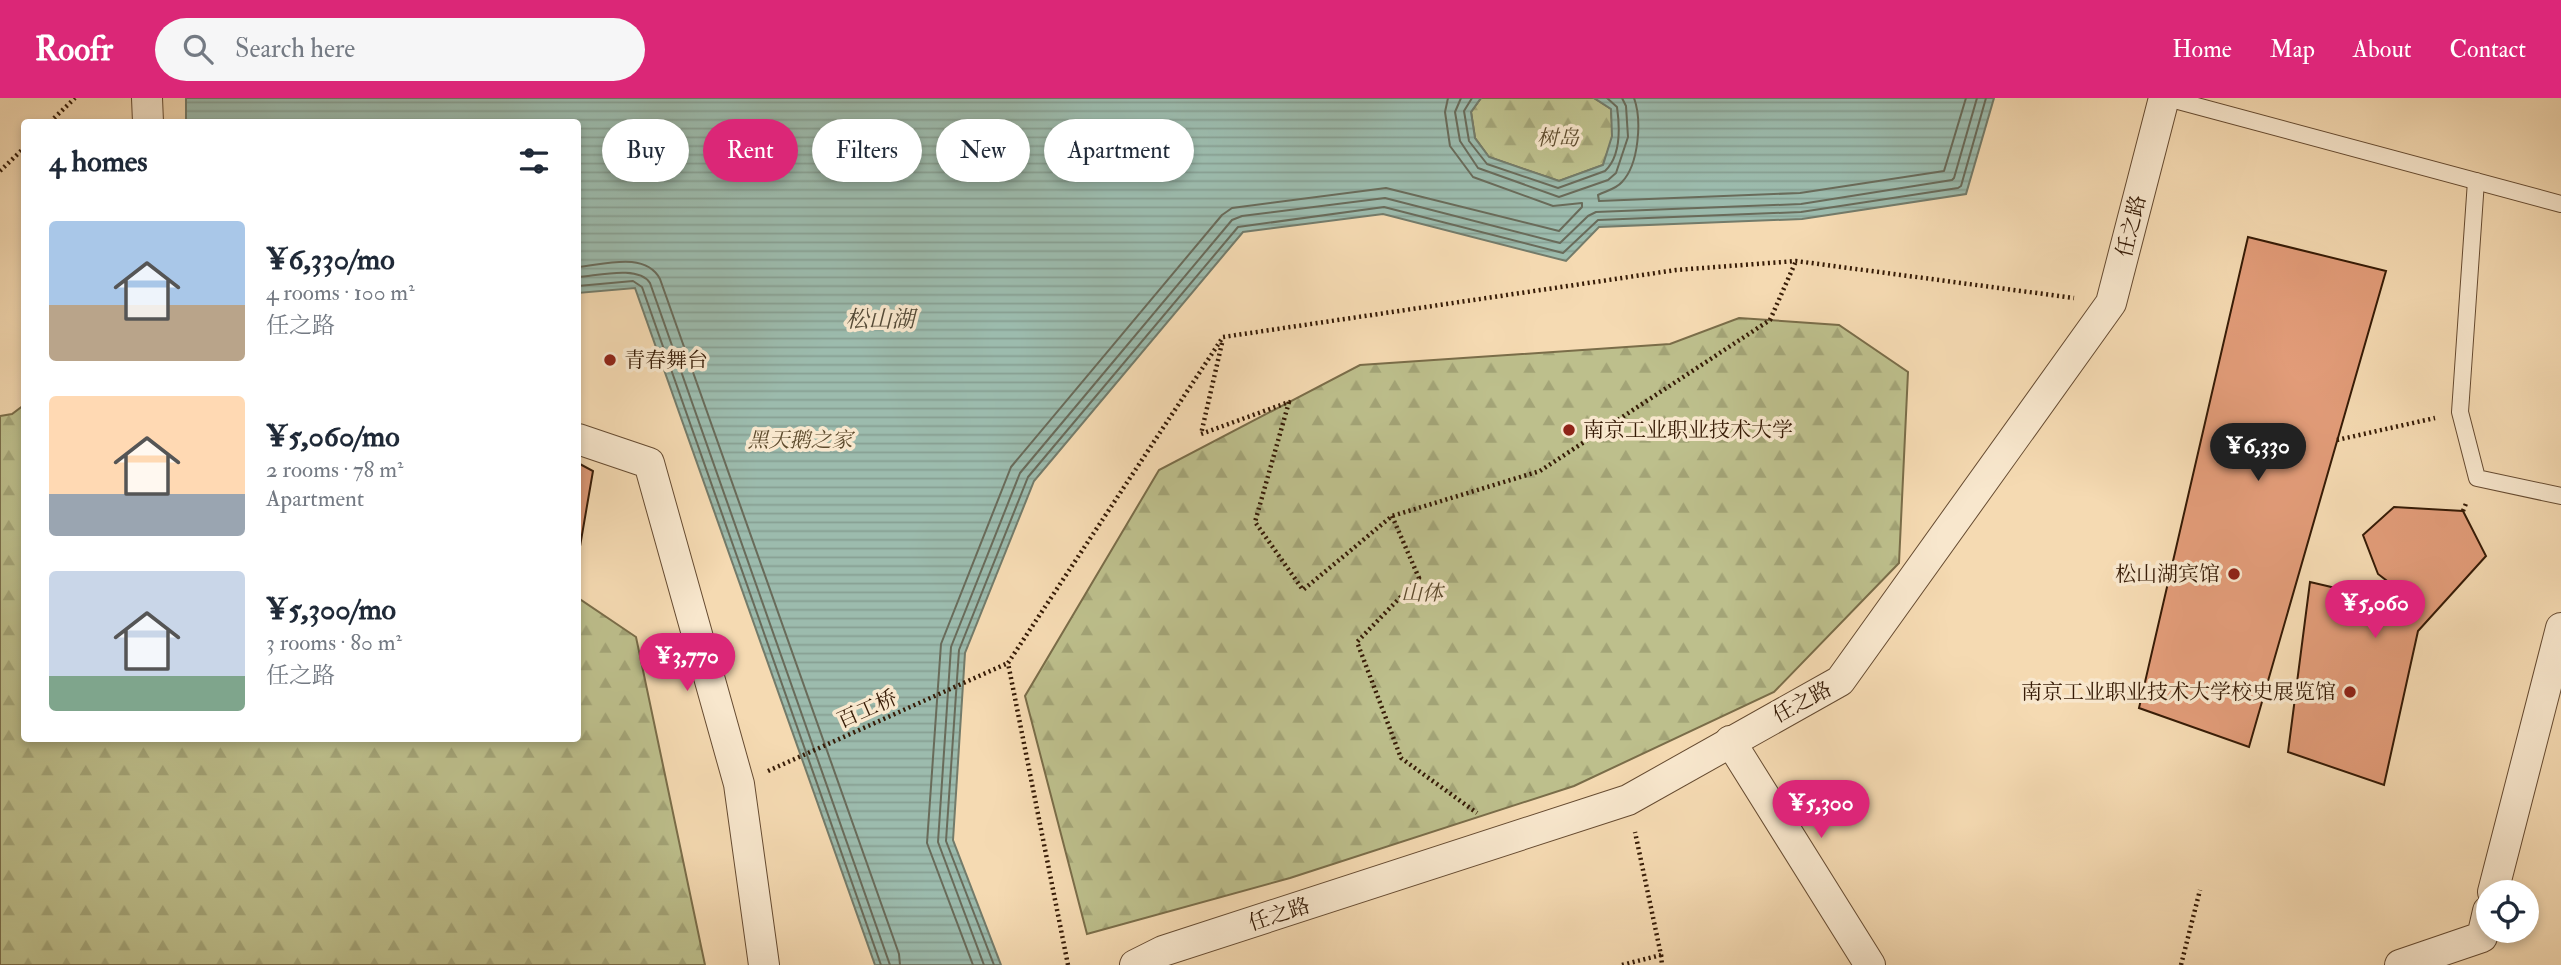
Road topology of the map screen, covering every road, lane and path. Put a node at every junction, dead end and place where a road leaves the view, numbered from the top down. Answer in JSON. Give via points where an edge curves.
{"nodes":[{"id":1,"x":75,"y":98,"type":"edge"},
{"id":2,"x":147,"y":98,"type":"edge"},
{"id":3,"x":2165,"y":98,"type":"edge"},
{"id":4,"x":53,"y":119,"type":"edge"},
{"id":5,"x":148,"y":119,"type":"edge"},
{"id":6,"x":21,"y":151,"type":"edge"},
{"id":7,"x":0,"y":171,"type":"edge"},
{"id":8,"x":2476,"y":181,"type":"junction"},
{"id":9,"x":2561,"y":204,"type":"edge"},
{"id":10,"x":1796,"y":261,"type":"junction"},
{"id":11,"x":2111,"y":303,"type":"junction"},
{"id":12,"x":1223,"y":337,"type":"junction"},
{"id":13,"x":2460,"y":412,"type":"junction"},
{"id":14,"x":581,"y":440,"type":"edge"},
{"id":15,"x":2337,"y":440,"type":"dead end"},
{"id":16,"x":2561,"y":496,"type":"edge"},
{"id":17,"x":1392,"y":516,"type":"junction"},
{"id":18,"x":2561,"y":628,"type":"edge"},
{"id":19,"x":1008,"y":663,"type":"junction"},
{"id":20,"x":1730,"y":741,"type":"junction"},
{"id":21,"x":739,"y":784,"type":"junction"},
{"id":22,"x":1628,"y":800,"type":"junction"},
{"id":23,"x":1481,"y":816,"type":"dead end"},
{"id":24,"x":2496,"y":880,"type":"edge"},
{"id":25,"x":2200,"y":890,"type":"dead end"},
{"id":26,"x":2476,"y":939,"type":"edge"},
{"id":27,"x":1661,"y":956,"type":"junction"},
{"id":28,"x":1165,"y":958,"type":"edge"},
{"id":29,"x":764,"y":965,"type":"edge"},
{"id":30,"x":1068,"y":965,"type":"edge"},
{"id":31,"x":1135,"y":965,"type":"edge"},
{"id":32,"x":1622,"y":965,"type":"edge"},
{"id":33,"x":1662,"y":965,"type":"edge"},
{"id":34,"x":1870,"y":965,"type":"edge"},
{"id":35,"x":2181,"y":965,"type":"edge"},
{"id":36,"x":2400,"y":965,"type":"edge"}],
"edges":[{"from":1,"to":4,"type":"path"},
{"from":2,"to":5,"type":"street"},
{"from":3,"to":8,"type":"lane"},
{"from":3,"to":11,"type":"street","name":"任之路"},
{"from":6,"to":7,"type":"path"},
{"from":8,"to":9,"type":"lane"},
{"from":8,"to":13,"type":"lane"},
{"from":10,"to":11,"type":"path"},
{"from":10,"to":12,"type":"path","via":[[1676,270]]},
{"from":10,"to":17,"type":"path","via":[[1770,320],[1540,471]]},
{"from":11,"to":20,"type":"street","name":"任之路","via":[[1840,681]]},
{"from":12,"to":17,"type":"path","via":[[1201,434],[1289,402],[1255,522],[1303,590]]},
{"from":12,"to":19,"type":"path"},
{"from":13,"to":15,"type":"path"},
{"from":13,"to":16,"type":"lane","via":[[2477,478]]},
{"from":14,"to":21,"type":"street","via":[[649,463]]},
{"from":17,"to":23,"type":"path","via":[[1419,578],[1357,642],[1401,758]]},
{"from":18,"to":24,"type":"street"},
{"from":19,"to":21,"type":"path","name":"百工桥"},
{"from":19,"to":30,"type":"path"},
{"from":20,"to":22,"type":"street","name":"任之路"},
{"from":20,"to":34,"type":"street"},
{"from":21,"to":29,"type":"street"},
{"from":22,"to":27,"type":"path"},
{"from":22,"to":28,"type":"street","name":"任之路"},
{"from":25,"to":35,"type":"path"},
{"from":26,"to":36,"type":"street"},
{"from":27,"to":32,"type":"path"},
{"from":27,"to":33,"type":"path"},
{"from":28,"to":31,"type":"street","name":"任之路"}]}
